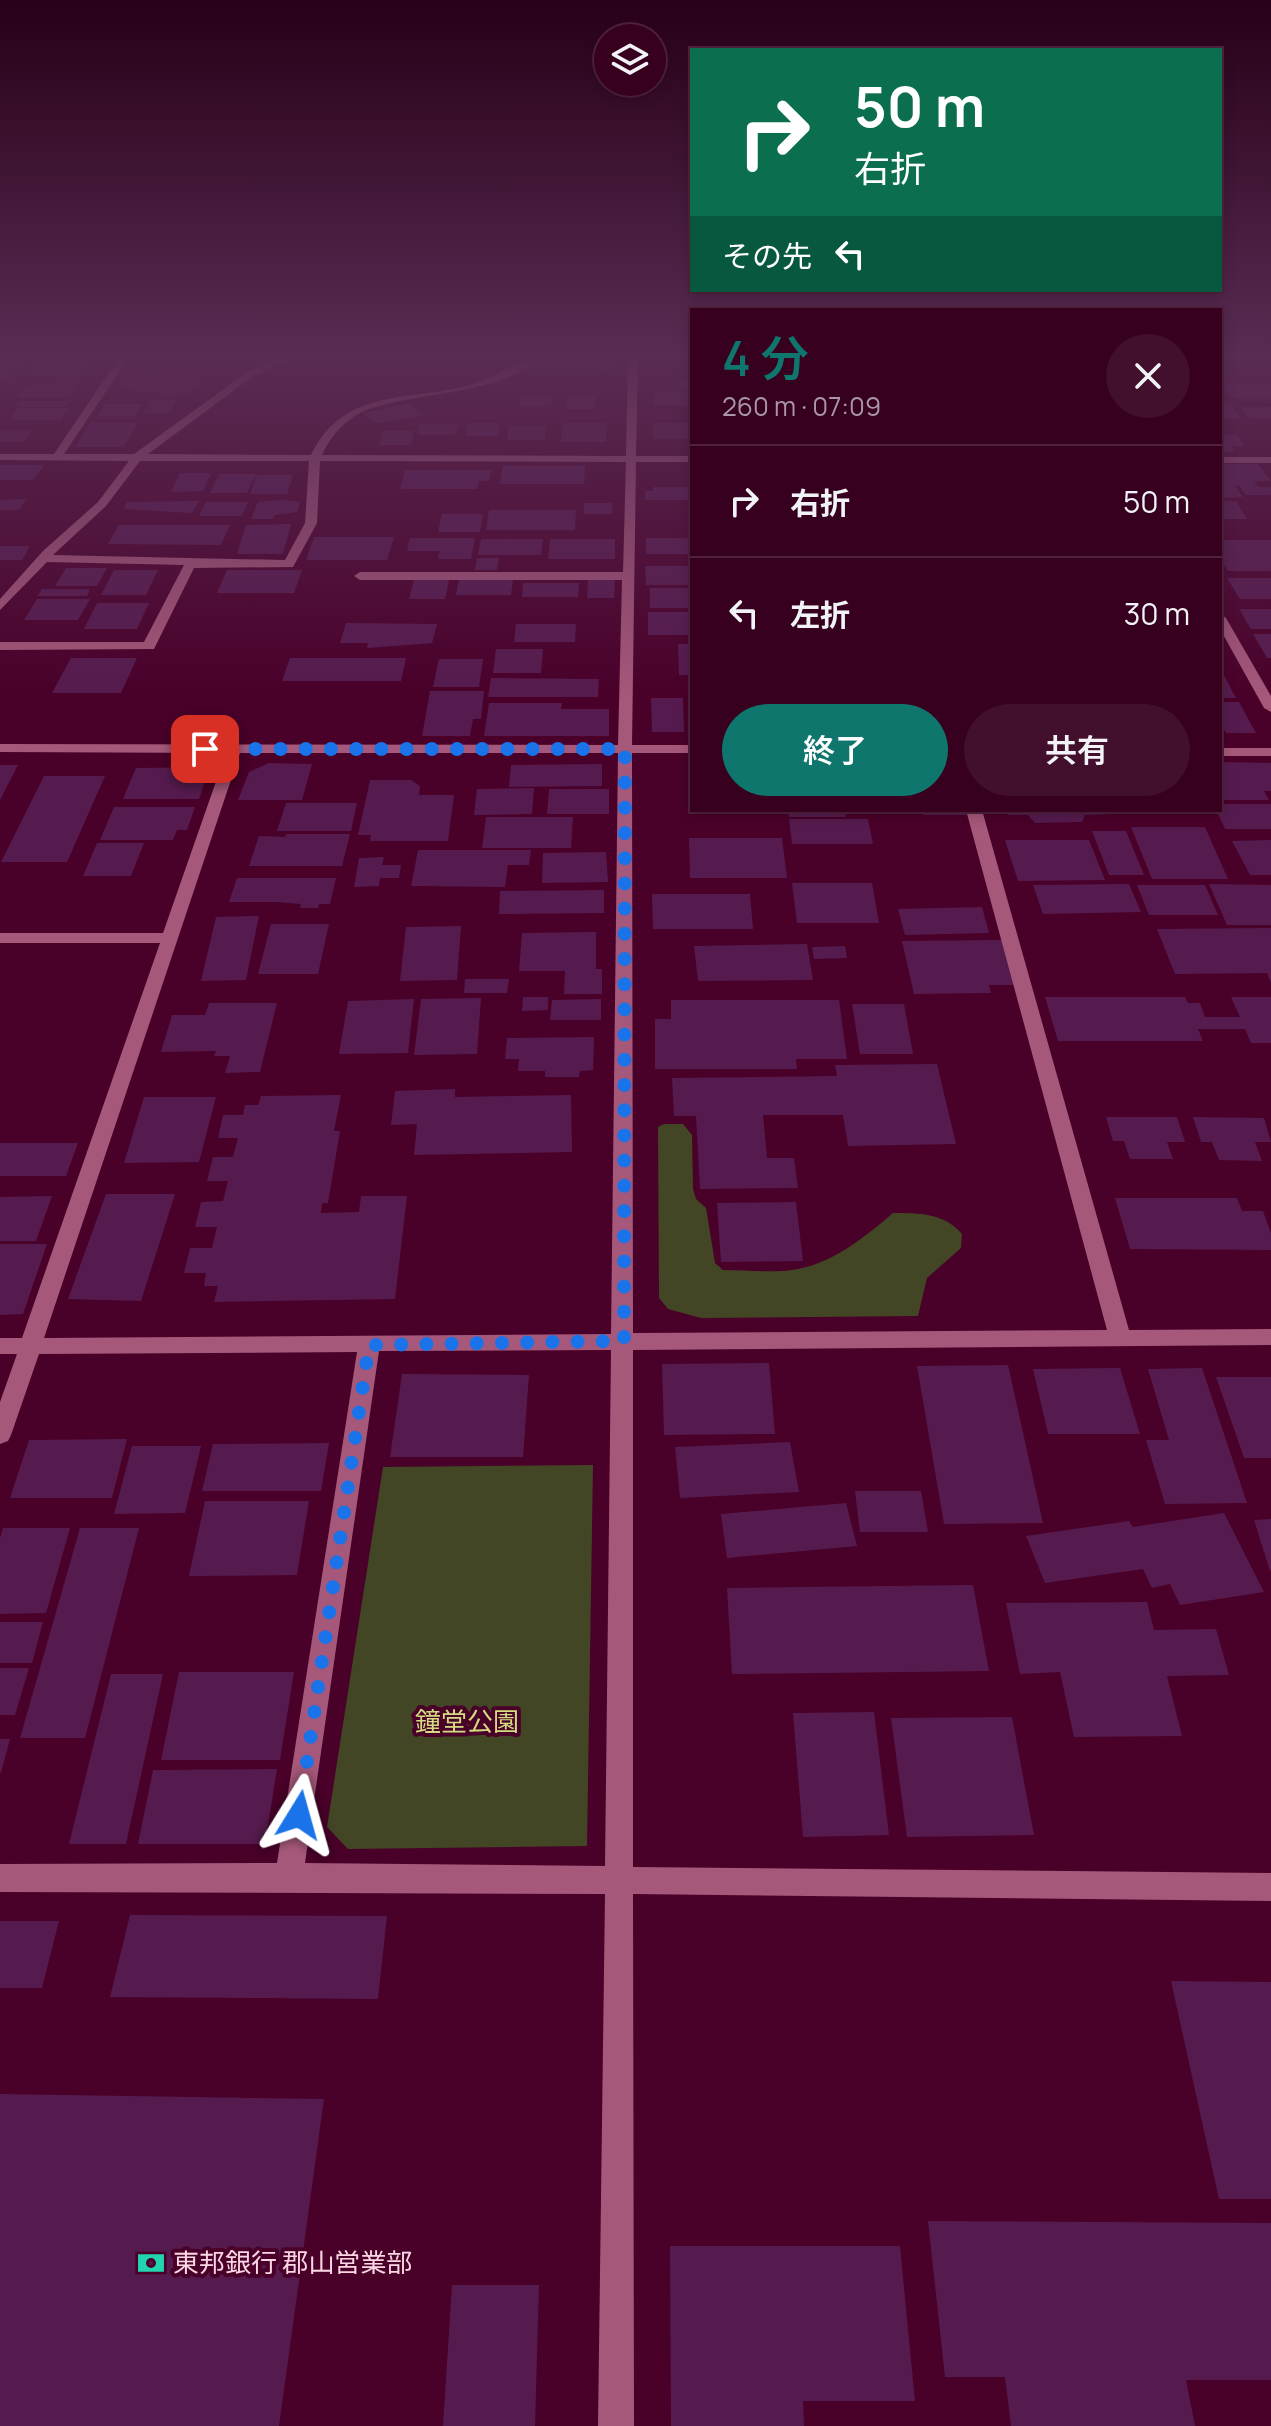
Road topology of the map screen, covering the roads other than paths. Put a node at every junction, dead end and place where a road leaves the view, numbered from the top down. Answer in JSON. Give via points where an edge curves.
{"nodes":[{"id":1,"x":125,"y":472,"type":"edge"},
{"id":2,"x":314,"y":472,"type":"edge"},
{"id":3,"x":632,"y":472,"type":"edge"},
{"id":4,"x":43,"y":558,"type":"junction"},
{"id":5,"x":190,"y":564,"type":"junction"},
{"id":6,"x":360,"y":576,"type":"dead end"},
{"id":7,"x":629,"y":576,"type":"junction"},
{"id":8,"x":0,"y":606,"type":"edge"},
{"id":9,"x":1222,"y":622,"type":"edge"},
{"id":10,"x":0,"y":646,"type":"edge"},
{"id":11,"x":1271,"y":708,"type":"edge"},
{"id":12,"x":0,"y":748,"type":"edge"},
{"id":13,"x":234,"y":749,"type":"junction"},
{"id":14,"x":625,"y":749,"type":"junction"},
{"id":15,"x":690,"y":749,"type":"edge"},
{"id":16,"x":1222,"y":752,"type":"edge"},
{"id":17,"x":1271,"y":752,"type":"edge"},
{"id":18,"x":975,"y":812,"type":"edge"},
{"id":19,"x":0,"y":938,"type":"edge"},
{"id":20,"x":170,"y":938,"type":"junction"},
{"id":21,"x":1120,"y":1337,"type":"junction"},
{"id":22,"x":1271,"y":1337,"type":"edge"},
{"id":23,"x":624,"y":1341,"type":"junction"},
{"id":24,"x":369,"y":1345,"type":"junction"},
{"id":25,"x":0,"y":1346,"type":"edge"},
{"id":26,"x":30,"y":1346,"type":"junction"},
{"id":27,"x":0,"y":1435,"type":"edge"},
{"id":28,"x":289,"y":1877,"type":"junction"},
{"id":29,"x":0,"y":1878,"type":"edge"},
{"id":30,"x":621,"y":1880,"type":"junction"},
{"id":31,"x":1271,"y":1887,"type":"edge"},
{"id":32,"x":616,"y":2426,"type":"edge"}],
"edges":[{"from":1,"to":4,"type":"street","via":[[102,504]]},
{"from":2,"to":5,"type":"street","via":[[311,523],[289,564]]},
{"from":3,"to":7,"type":"street"},
{"from":4,"to":5,"type":"street","via":[[184,559]]},
{"from":4,"to":8,"type":"street"},
{"from":5,"to":10,"type":"street","via":[[149,646]]},
{"from":6,"to":7,"type":"street"},
{"from":7,"to":14,"type":"street"},
{"from":9,"to":11,"type":"street"},
{"from":12,"to":13,"type":"street"},
{"from":13,"to":14,"type":"street"},
{"from":13,"to":20,"type":"street"},
{"from":14,"to":15,"type":"street"},
{"from":14,"to":23,"type":"street"},
{"from":16,"to":17,"type":"street"},
{"from":18,"to":21,"type":"street"},
{"from":19,"to":20,"type":"street"},
{"from":20,"to":26,"type":"street"},
{"from":21,"to":22,"type":"street"},
{"from":21,"to":23,"type":"street"},
{"from":23,"to":24,"type":"street"},
{"from":23,"to":30,"type":"street"},
{"from":24,"to":26,"type":"street"},
{"from":24,"to":28,"type":"street"},
{"from":25,"to":26,"type":"street"},
{"from":26,"to":27,"type":"street"},
{"from":28,"to":29,"type":"street"},
{"from":28,"to":30,"type":"street"},
{"from":30,"to":31,"type":"street"},
{"from":30,"to":32,"type":"street"}]}
